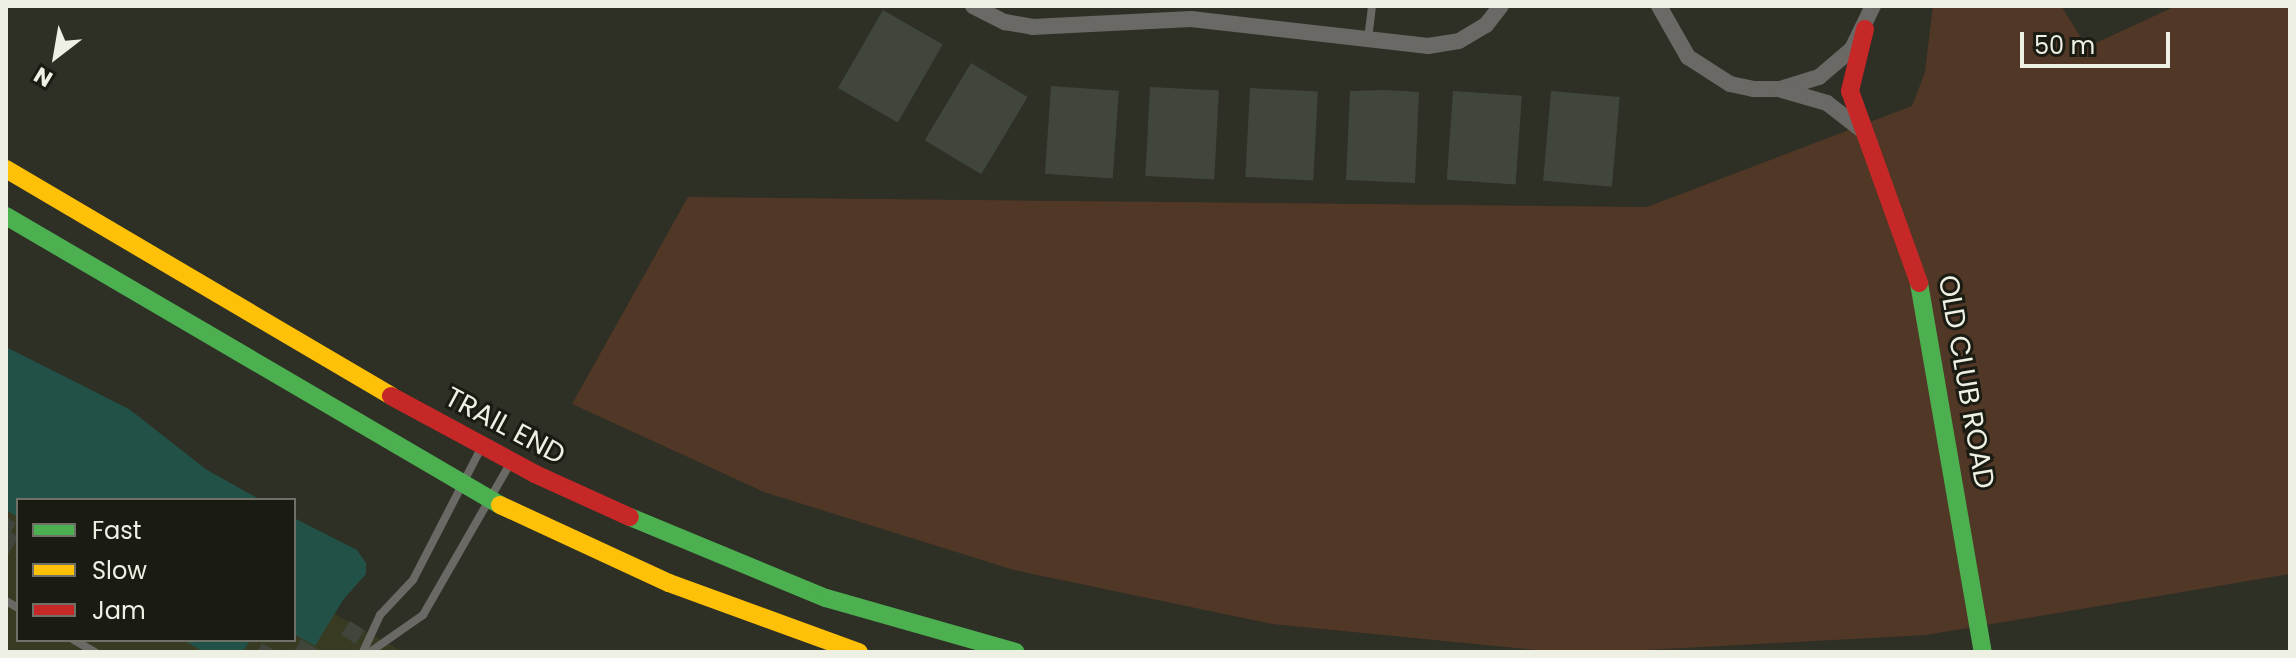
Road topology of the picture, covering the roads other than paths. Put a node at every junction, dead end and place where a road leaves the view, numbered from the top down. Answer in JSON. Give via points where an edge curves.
{"nodes":[{"id":1,"x":973,"y":6,"type":"edge"},
{"id":2,"x":1372,"y":6,"type":"edge"},
{"id":3,"x":1501,"y":6,"type":"edge"},
{"id":4,"x":1659,"y":6,"type":"edge"},
{"id":5,"x":1873,"y":6,"type":"edge"},
{"id":6,"x":1865,"y":29,"type":"junction"},
{"id":7,"x":1368,"y":39,"type":"junction"},
{"id":8,"x":1780,"y":89,"type":"junction"},
{"id":9,"x":1863,"y":131,"type":"junction"},
{"id":10,"x":6,"y":169,"type":"edge"},
{"id":11,"x":6,"y":216,"type":"edge"},
{"id":12,"x":481,"y":447,"type":"junction"},
{"id":13,"x":511,"y":462,"type":"junction"},
{"id":14,"x":462,"y":485,"type":"junction"},
{"id":15,"x":489,"y":500,"type":"junction"},
{"id":16,"x":78,"y":642,"type":"edge"},
{"id":17,"x":95,"y":652,"type":"edge"},
{"id":18,"x":363,"y":652,"type":"edge"},
{"id":19,"x":370,"y":652,"type":"edge"},
{"id":20,"x":859,"y":652,"type":"edge"},
{"id":21,"x":1015,"y":652,"type":"edge"},
{"id":22,"x":1983,"y":652,"type":"edge"}],
"edges":[{"from":1,"to":7,"type":"street","via":[[1005,22],[1032,27],[1191,19]]},
{"from":2,"to":7,"type":"lane"},
{"from":3,"to":7,"type":"street","via":[[1486,25],[1459,41],[1428,46]]},
{"from":4,"to":8,"type":"street","via":[[1675,42],[1706,72],[1730,84]]},
{"from":5,"to":6,"type":"street"},
{"from":6,"to":8,"type":"street","via":[[1839,63],[1819,77]]},
{"from":6,"to":9,"type":"street","name":"OLD CLUB ROAD","via":[[1850,91]]},
{"from":8,"to":9,"type":"street","via":[[1827,103]]},
{"from":9,"to":22,"type":"street","name":"OLD CLUB ROAD","via":[[1917,272]]},
{"from":10,"to":12,"type":"street","name":"TRAIL END"},
{"from":11,"to":14,"type":"street"},
{"from":12,"to":13,"type":"street","name":"TRAIL END"},
{"from":12,"to":14,"type":"lane"},
{"from":13,"to":15,"type":"lane"},
{"from":13,"to":21,"type":"street","name":"TRAIL END","via":[[630,519],[826,598]]},
{"from":14,"to":15,"type":"street"},
{"from":14,"to":18,"type":"lane","via":[[413,580],[380,615]]},
{"from":15,"to":19,"type":"lane","via":[[423,615]]},
{"from":15,"to":20,"type":"street","via":[[669,583]]},
{"from":16,"to":17,"type":"lane"}]}
